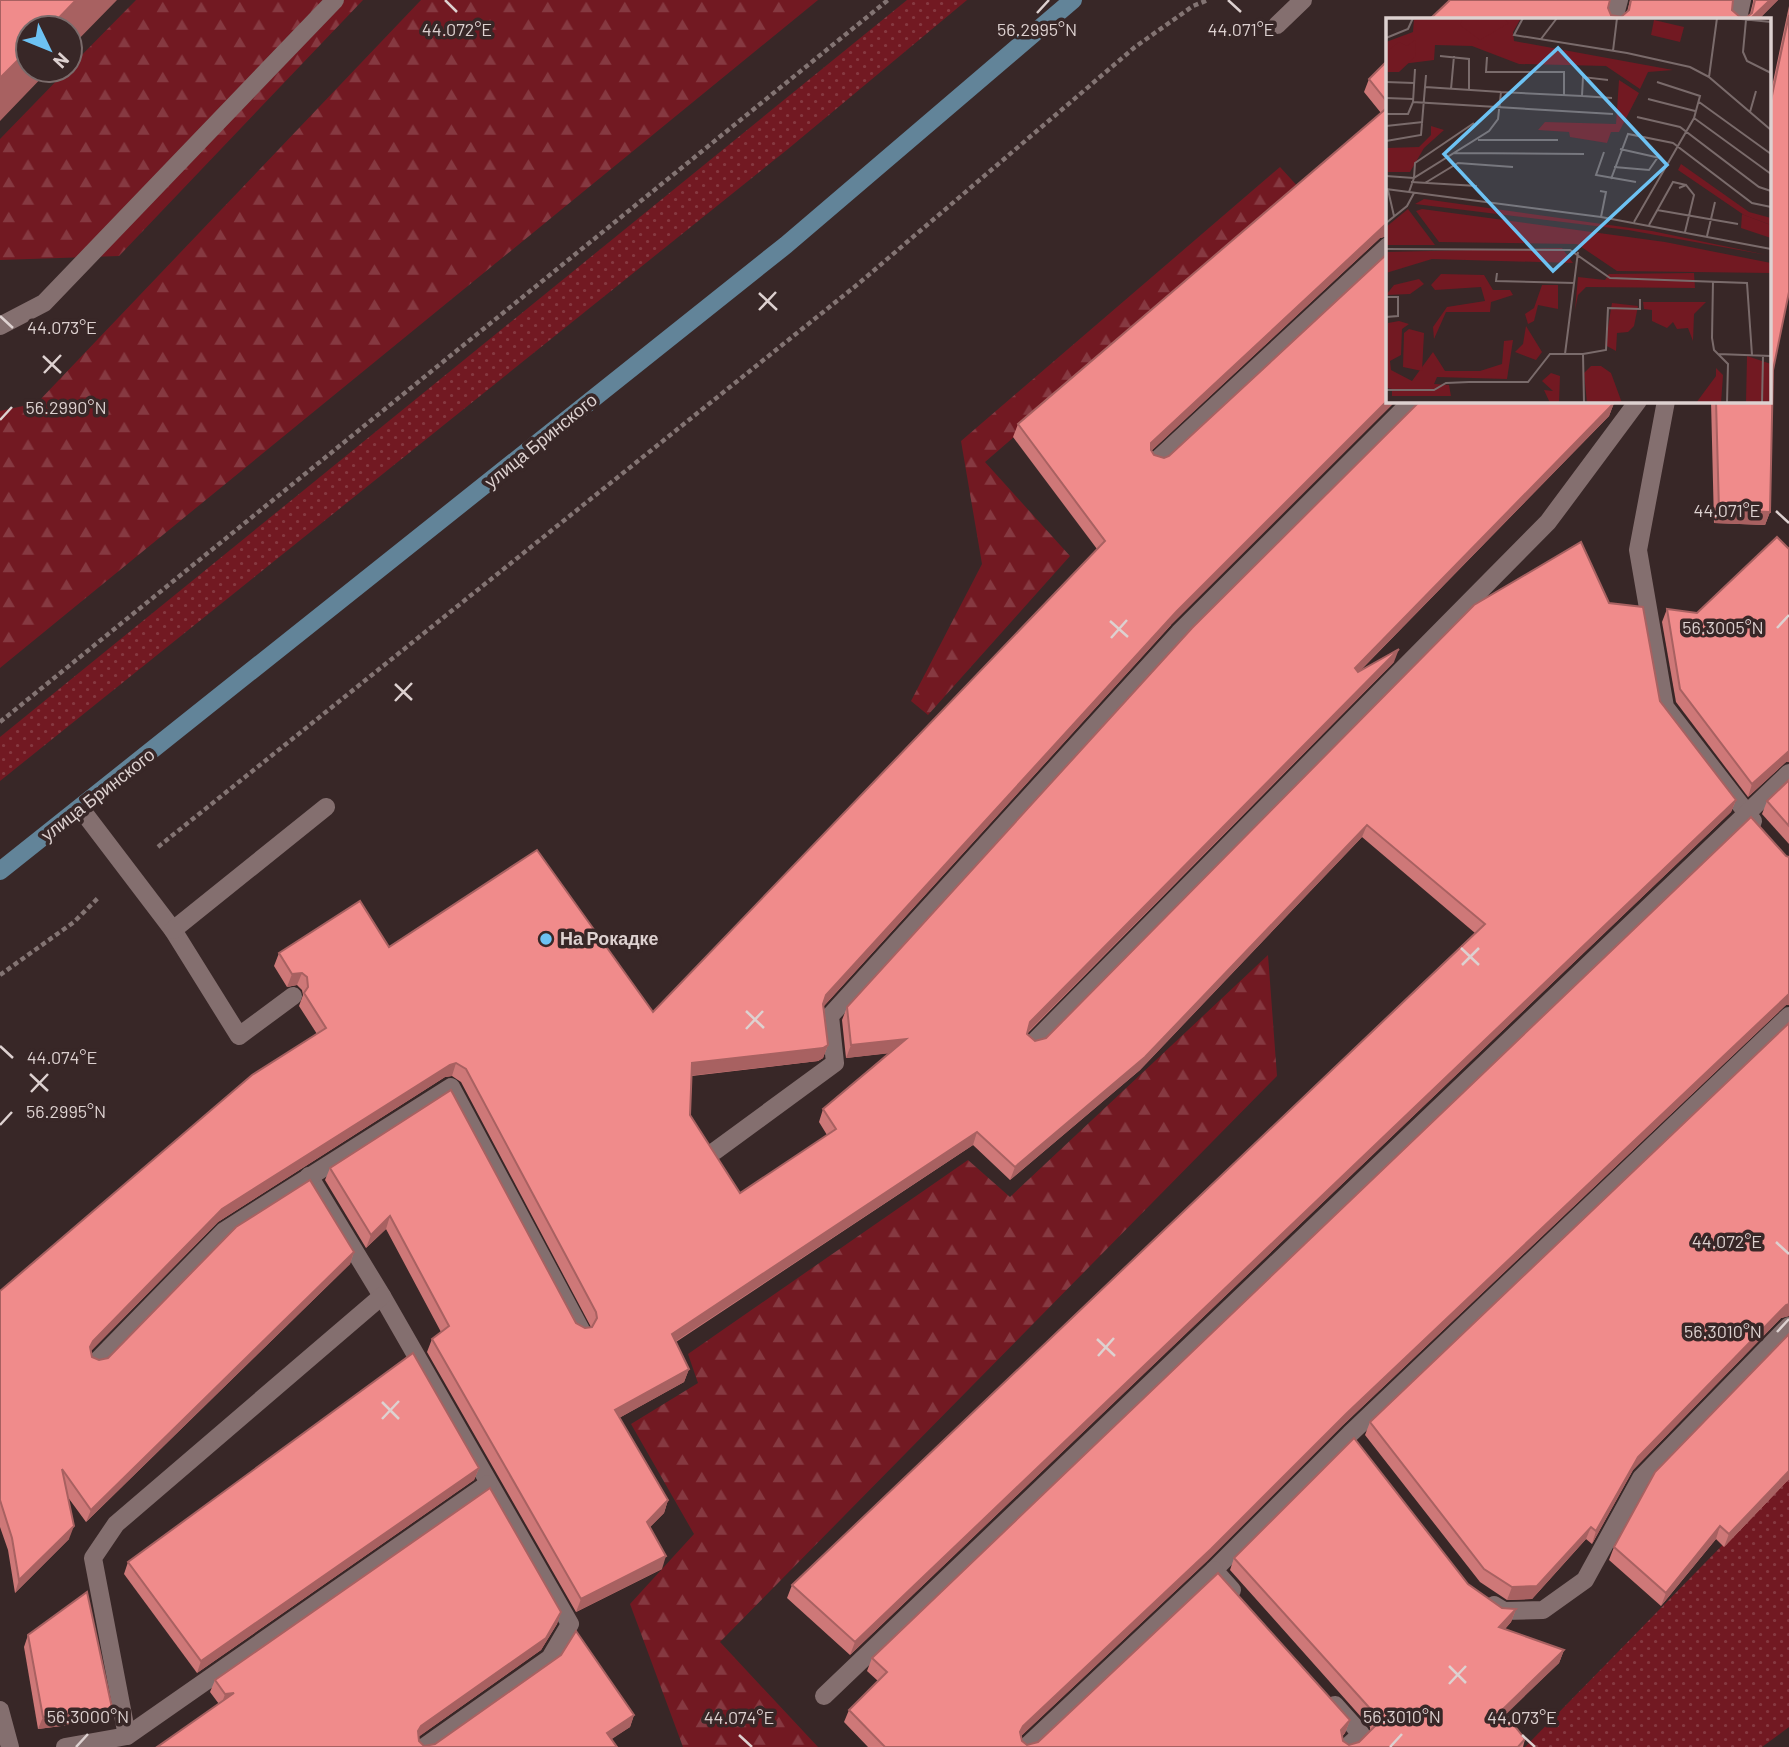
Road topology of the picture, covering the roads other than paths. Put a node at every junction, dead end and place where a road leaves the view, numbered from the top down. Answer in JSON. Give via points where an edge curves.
{"nodes":[{"id":1,"x":335,"y":0,"type":"edge"},
{"id":2,"x":1073,"y":0,"type":"edge"},
{"id":3,"x":1303,"y":0,"type":"edge"},
{"id":4,"x":1619,"y":0,"type":"edge"},
{"id":5,"x":1742,"y":0,"type":"edge"},
{"id":6,"x":1614,"y":18,"type":"edge"},
{"id":7,"x":1738,"y":18,"type":"edge"},
{"id":8,"x":1276,"y":25,"type":"dead end"},
{"id":9,"x":1386,"y":248,"type":"edge"},
{"id":10,"x":0,"y":326,"type":"edge"},
{"id":11,"x":1411,"y":402,"type":"edge"},
{"id":12,"x":1637,"y":402,"type":"edge"},
{"id":13,"x":1666,"y":402,"type":"edge"},
{"id":14,"x":1157,"y":460,"type":"edge"},
{"id":15,"x":1789,"y":773,"type":"edge"},
{"id":16,"x":326,"y":807,"type":"dead end"},
{"id":17,"x":80,"y":809,"type":"junction"},
{"id":18,"x":1746,"y":813,"type":"junction"},
{"id":19,"x":1763,"y":832,"type":"edge"},
{"id":20,"x":0,"y":871,"type":"edge"},
{"id":21,"x":173,"y":930,"type":"junction"},
{"id":22,"x":293,"y":996,"type":"dead end"},
{"id":23,"x":1789,"y":1016,"type":"edge"},
{"id":24,"x":1033,"y":1043,"type":"edge"},
{"id":25,"x":715,"y":1151,"type":"edge"},
{"id":26,"x":309,"y":1176,"type":"junction"},
{"id":27,"x":382,"y":1296,"type":"junction"},
{"id":28,"x":1789,"y":1326,"type":"edge"},
{"id":29,"x":581,"y":1330,"type":"edge"},
{"id":30,"x":96,"y":1362,"type":"edge"},
{"id":31,"x":488,"y":1484,"type":"junction"},
{"id":32,"x":1214,"y":1570,"type":"junction"},
{"id":33,"x":1482,"y":1597,"type":"edge"},
{"id":34,"x":1241,"y":1601,"type":"edge"},
{"id":35,"x":1324,"y":1693,"type":"edge"},
{"id":36,"x":824,"y":1696,"type":"dead end"},
{"id":37,"x":0,"y":1710,"type":"edge"},
{"id":38,"x":127,"y":1736,"type":"junction"},
{"id":39,"x":10,"y":1747,"type":"edge"},
{"id":40,"x":65,"y":1747,"type":"edge"},
{"id":41,"x":424,"y":1747,"type":"edge"},
{"id":42,"x":1026,"y":1747,"type":"edge"},
{"id":43,"x":1347,"y":1747,"type":"edge"}],
"edges":[{"from":1,"to":10,"type":"lane","via":[[44,303]]},
{"from":2,"to":17,"type":"main road","name":"улица Бринского","via":[[786,245]]},
{"from":3,"to":8,"type":"lane"},
{"from":4,"to":6,"type":"lane"},
{"from":5,"to":7,"type":"lane"},
{"from":9,"to":14,"type":"lane"},
{"from":11,"to":25,"type":"lane","via":[[1180,633],[830,1016],[835,1063]]},
{"from":12,"to":24,"type":"lane","via":[[1548,522]]},
{"from":13,"to":18,"type":"lane","via":[[1638,550],[1665,707]]},
{"from":15,"to":18,"type":"lane"},
{"from":16,"to":21,"type":"lane"},
{"from":17,"to":20,"type":"main road","name":"улица Бринского"},
{"from":17,"to":21,"type":"lane"},
{"from":18,"to":19,"type":"lane"},
{"from":18,"to":36,"type":"lane"},
{"from":21,"to":22,"type":"lane","via":[[239,1036]]},
{"from":23,"to":32,"type":"lane"},
{"from":26,"to":27,"type":"lane"},
{"from":26,"to":29,"type":"lane","via":[[451,1087]]},
{"from":26,"to":30,"type":"lane","via":[[224,1231]]},
{"from":27,"to":31,"type":"lane"},
{"from":27,"to":38,"type":"lane","via":[[116,1524],[93,1558]]},
{"from":28,"to":33,"type":"lane","via":[[1641,1478],[1585,1580],[1543,1610],[1504,1611]]},
{"from":31,"to":38,"type":"lane"},
{"from":31,"to":41,"type":"lane","via":[[570,1624],[550,1658]]},
{"from":32,"to":34,"type":"lane"},
{"from":32,"to":42,"type":"lane"},
{"from":35,"to":43,"type":"lane","via":[[1361,1734]]},
{"from":37,"to":39,"type":"lane"},
{"from":38,"to":40,"type":"lane"}]}
